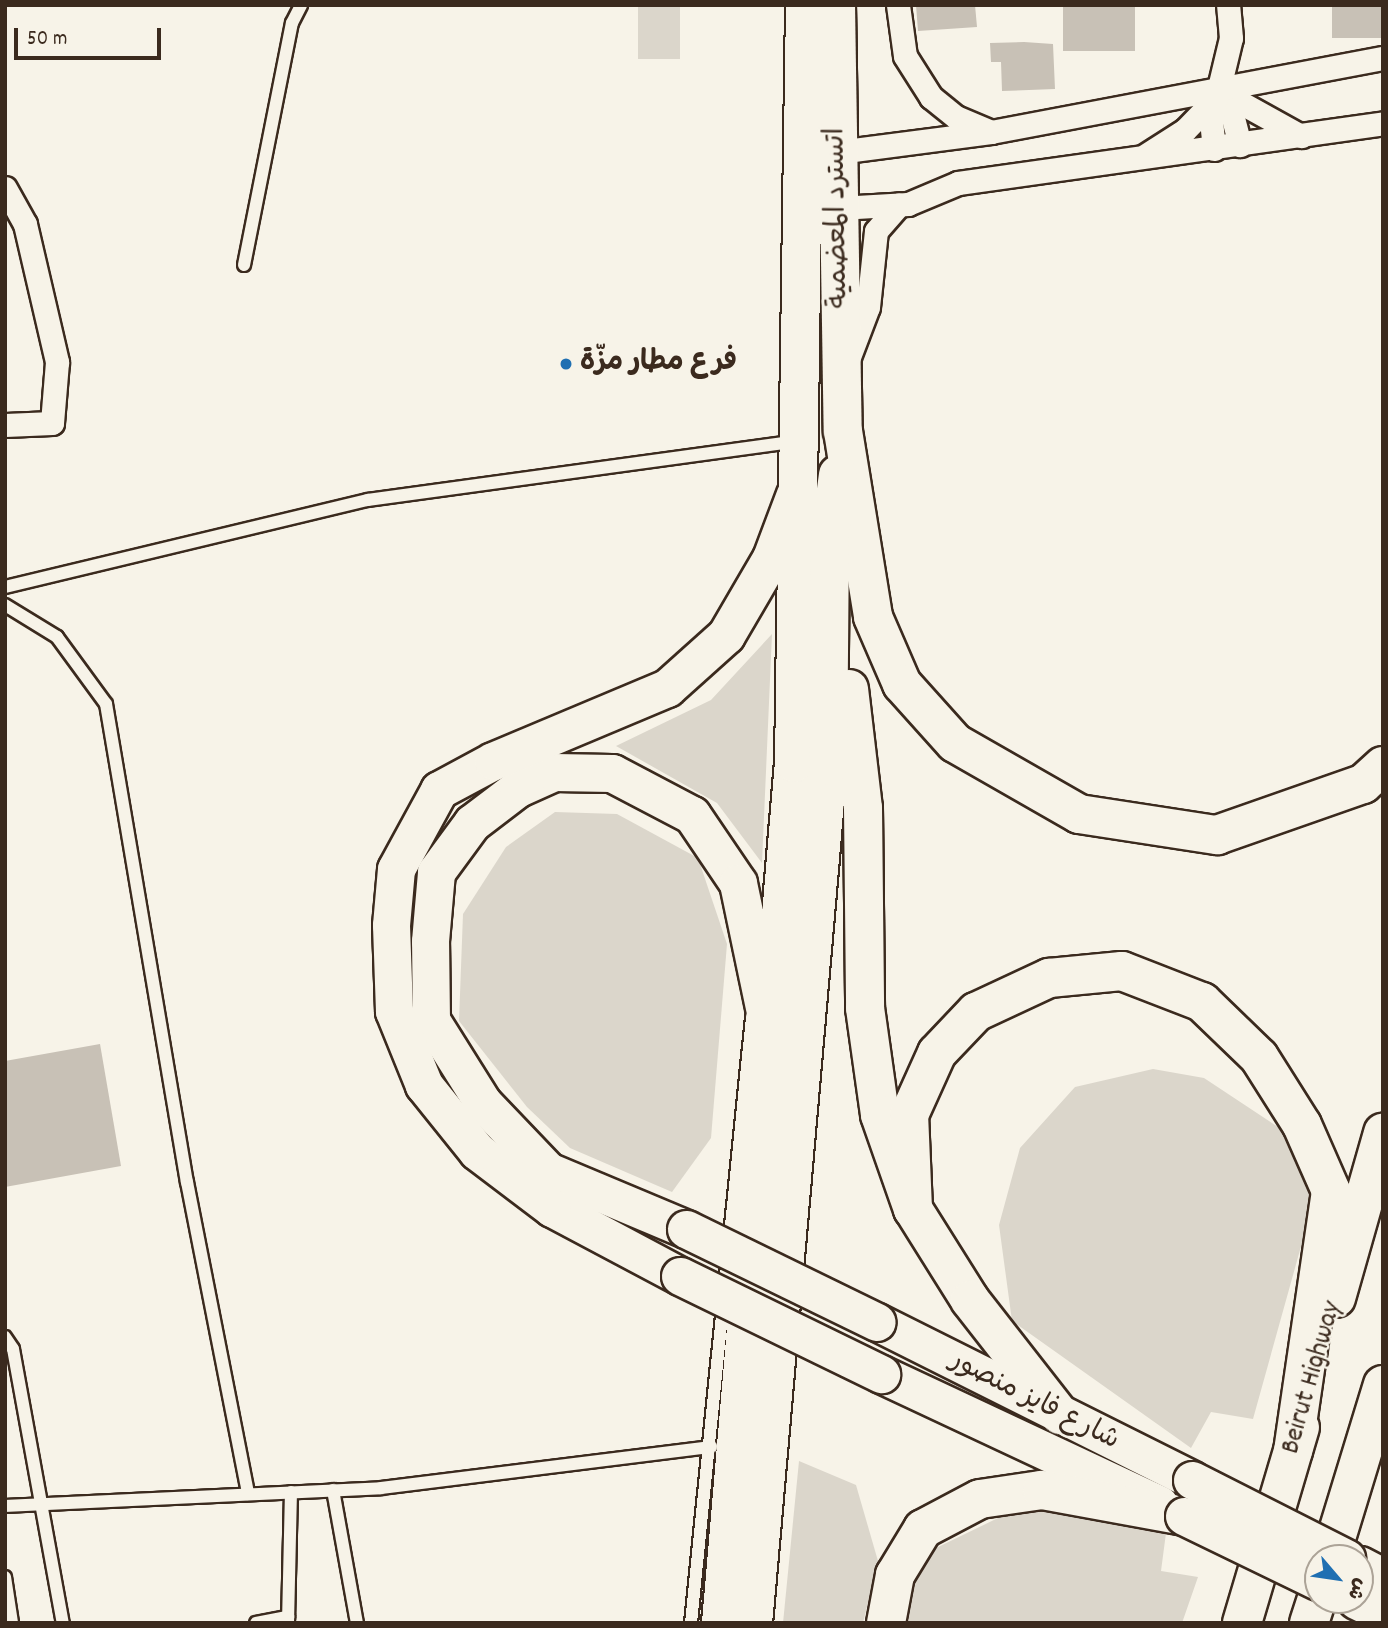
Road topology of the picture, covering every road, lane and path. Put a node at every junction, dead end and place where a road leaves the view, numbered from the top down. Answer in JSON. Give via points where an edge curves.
{"nodes":[{"id":1,"x":301,"y":5,"type":"edge"},
{"id":2,"x":805,"y":5,"type":"edge"},
{"id":3,"x":836,"y":5,"type":"edge"},
{"id":4,"x":898,"y":5,"type":"edge"},
{"id":5,"x":1228,"y":5,"type":"edge"},
{"id":6,"x":1383,"y":58,"type":"edge"},
{"id":7,"x":1222,"y":93,"type":"junction"},
{"id":8,"x":1383,"y":123,"type":"edge"},
{"id":9,"x":991,"y":132,"type":"junction"},
{"id":10,"x":1301,"y":136,"type":"junction"},
{"id":11,"x":1240,"y":145,"type":"junction"},
{"id":12,"x":1214,"y":149,"type":"junction"},
{"id":13,"x":838,"y":152,"type":"junction"},
{"id":14,"x":1135,"y":161,"type":"junction"},
{"id":15,"x":5,"y":188,"type":"edge"},
{"id":16,"x":899,"y":205,"type":"junction"},
{"id":17,"x":839,"y":208,"type":"junction"},
{"id":18,"x":244,"y":265,"type":"dead end"},
{"id":19,"x":842,"y":375,"type":"junction"},
{"id":20,"x":5,"y":425,"type":"edge"},
{"id":21,"x":843,"y":431,"type":"junction"},
{"id":22,"x":797,"y":441,"type":"junction"},
{"id":23,"x":797,"y":490,"type":"junction"},
{"id":24,"x":830,"y":534,"type":"junction"},
{"id":25,"x":5,"y":587,"type":"edge"},
{"id":26,"x":5,"y":605,"type":"edge"},
{"id":27,"x":1383,"y":766,"type":"edge"},
{"id":28,"x":756,"y":978,"type":"junction"},
{"id":29,"x":774,"y":1046,"type":"junction"},
{"id":30,"x":1383,"y":1133,"type":"edge"},
{"id":31,"x":913,"y":1209,"type":"junction"},
{"id":32,"x":5,"y":1337,"type":"edge"},
{"id":33,"x":1383,"y":1385,"type":"edge"},
{"id":34,"x":1060,"y":1415,"type":"junction"},
{"id":35,"x":1383,"y":1446,"type":"edge"},
{"id":36,"x":710,"y":1447,"type":"junction"},
{"id":37,"x":1293,"y":1450,"type":"junction"},
{"id":38,"x":1355,"y":1483,"type":"junction"},
{"id":39,"x":333,"y":1490,"type":"junction"},
{"id":40,"x":291,"y":1492,"type":"junction"},
{"id":41,"x":248,"y":1494,"type":"junction"},
{"id":42,"x":1188,"y":1498,"type":"junction"},
{"id":43,"x":43,"y":1504,"type":"junction"},
{"id":44,"x":5,"y":1506,"type":"edge"},
{"id":45,"x":1309,"y":1544,"type":"edge"},
{"id":46,"x":1335,"y":1544,"type":"edge"},
{"id":47,"x":1304,"y":1572,"type":"edge"},
{"id":48,"x":5,"y":1577,"type":"edge"},
{"id":49,"x":1243,"y":1617,"type":"edge"},
{"id":50,"x":288,"y":1620,"type":"edge"},
{"id":51,"x":12,"y":1623,"type":"edge"},
{"id":52,"x":63,"y":1623,"type":"edge"},
{"id":53,"x":256,"y":1623,"type":"edge"},
{"id":54,"x":357,"y":1623,"type":"edge"},
{"id":55,"x":691,"y":1623,"type":"edge"},
{"id":56,"x":721,"y":1623,"type":"edge"},
{"id":57,"x":753,"y":1623,"type":"edge"},
{"id":58,"x":886,"y":1623,"type":"edge"}],
"edges":[{"from":1,"to":18,"type":"lane","via":[[292,23]]},
{"from":2,"to":22,"type":"highway"},
{"from":3,"to":13,"type":"highway","name":"اتسترد المعضمية"},
{"from":4,"to":9,"type":"street","via":[[905,56],[931,97],[956,117]]},
{"from":5,"to":7,"type":"street","via":[[1231,38]]},
{"from":6,"to":7,"type":"street"},
{"from":7,"to":9,"type":"street"},
{"from":7,"to":10,"type":"street"},
{"from":7,"to":11,"type":"street"},
{"from":7,"to":12,"type":"street","via":[[1211,121]]},
{"from":7,"to":14,"type":"street","via":[[1179,134]]},
{"from":8,"to":10,"type":"street"},
{"from":9,"to":13,"type":"street"},
{"from":10,"to":11,"type":"street"},
{"from":11,"to":12,"type":"street"},
{"from":12,"to":14,"type":"street"},
{"from":13,"to":17,"type":"highway","name":"اتسترد المعضمية"},
{"from":14,"to":16,"type":"street","via":[[958,183]]},
{"from":15,"to":20,"type":"street","via":[[25,224],[57,362],[52,423]]},
{"from":16,"to":17,"type":"street"},
{"from":16,"to":19,"type":"street","via":[[876,231],[868,307]]},
{"from":17,"to":19,"type":"highway","name":"اتسترد المعضمية"},
{"from":19,"to":21,"type":"highway","name":"اتسترد المعضمية"},
{"from":21,"to":24,"type":"highway"},
{"from":21,"to":27,"type":"highway","via":[[873,617],[902,684],[955,743],[1079,814],[1217,835],[1363,784]]},
{"from":22,"to":23,"type":"highway"},
{"from":22,"to":25,"type":"lane","via":[[368,500]]},
{"from":23,"to":29,"type":"highway","via":[[794,763]]},
{"from":23,"to":42,"type":"main road","name":"شارع فايز منصور","bridge":true,"via":[[771,558],[726,635],[667,688],[493,761],[439,790],[396,869],[391,925],[394,1011],[424,1085],[477,1150],[552,1208],[881,1374]]},
{"from":24,"to":31,"type":"highway","via":[[863,808],[864,1007],[880,1115]]},
{"from":24,"to":57,"type":"highway","via":[[828,766]]},
{"from":26,"to":41,"type":"lane","via":[[57,637],[106,704],[187,1182]]},
{"from":28,"to":29,"type":"main road","name":"شارع فايز منصور"},
{"from":28,"to":34,"type":"main road","name":"شارع فايز منصور","bridge":true,"via":[[738,883],[692,815],[612,773],[554,772],[518,788],[472,823],[436,872],[430,941],[432,1020],[483,1103],[548,1171],[686,1229]]},
{"from":28,"to":36,"type":"lane"},
{"from":29,"to":56,"type":"highway"},
{"from":30,"to":37,"type":"highway","name":"Beirut Highway"},
{"from":31,"to":34,"type":"highway","via":[[970,1300]]},
{"from":31,"to":37,"type":"highway","via":[[909,1115],[937,1054],[976,1012],[1049,978],[1122,971],[1202,1002],[1259,1057],[1301,1125],[1331,1191]]},
{"from":32,"to":43,"type":"lane","via":[[13,1349]]},
{"from":33,"to":38,"type":"highway"},
{"from":34,"to":42,"type":"main road","name":"شارع فايز منصور"},
{"from":35,"to":38,"type":"highway"},
{"from":36,"to":39,"type":"lane"},
{"from":36,"to":55,"type":"lane"},
{"from":37,"to":49,"type":"highway","name":"Beirut Highway"},
{"from":38,"to":46,"type":"highway"},
{"from":39,"to":40,"type":"lane"},
{"from":39,"to":54,"type":"lane"},
{"from":40,"to":41,"type":"lane"},
{"from":40,"to":50,"type":"lane"},
{"from":41,"to":43,"type":"lane"},
{"from":42,"to":45,"type":"main road","bridge":true},
{"from":42,"to":47,"type":"main road","bridge":true},
{"from":42,"to":58,"type":"highway","via":[[1042,1490],[980,1499],[923,1529],[895,1575]]},
{"from":43,"to":44,"type":"lane"},
{"from":43,"to":52,"type":"lane"},
{"from":48,"to":51,"type":"lane"},
{"from":50,"to":53,"type":"lane"}]}
